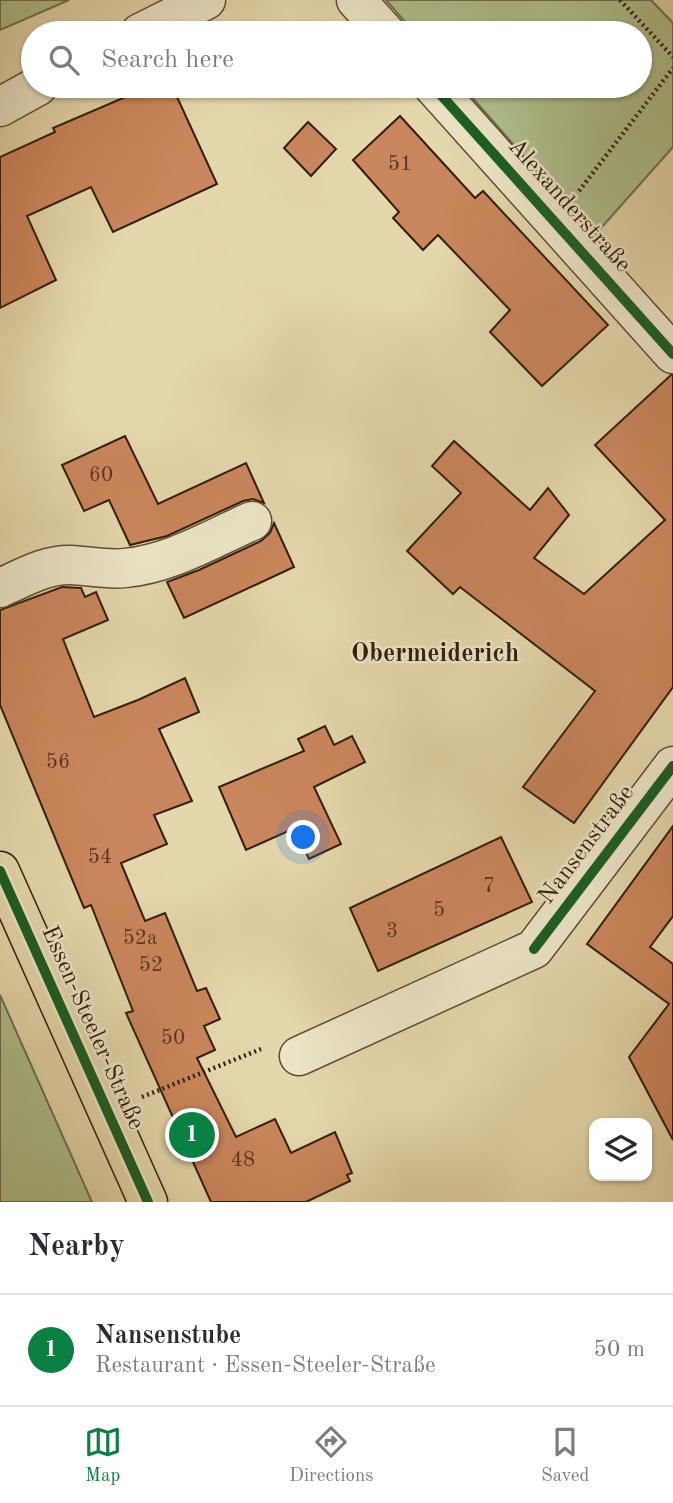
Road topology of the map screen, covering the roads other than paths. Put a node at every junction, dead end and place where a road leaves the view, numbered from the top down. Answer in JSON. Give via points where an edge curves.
{"nodes":[{"id":1,"x":206,"y":0,"type":"edge"},
{"id":2,"x":356,"y":0,"type":"edge"},
{"id":3,"x":164,"y":21,"type":"edge"},
{"id":4,"x":375,"y":21,"type":"edge"},
{"id":5,"x":21,"y":88,"type":"edge"},
{"id":6,"x":0,"y":95,"type":"edge"},
{"id":7,"x":21,"y":95,"type":"edge"},
{"id":8,"x":444,"y":98,"type":"edge"},
{"id":9,"x":0,"y":107,"type":"edge"},
{"id":10,"x":673,"y":354,"type":"edge"},
{"id":11,"x":252,"y":521,"type":"dead end"},
{"id":12,"x":0,"y":588,"type":"edge"},
{"id":13,"x":673,"y":766,"type":"edge"},
{"id":14,"x":0,"y":871,"type":"edge"},
{"id":15,"x":299,"y":1056,"type":"road end"},
{"id":16,"x":148,"y":1202,"type":"edge"}],
"edges":[{"from":1,"to":3,"type":"street"},
{"from":2,"to":4,"type":"street"},
{"from":5,"to":6,"type":"street"},
{"from":7,"to":9,"type":"street"},
{"from":8,"to":10,"type":"street","name":"Alexanderstraße"},
{"from":11,"to":12,"type":"street","via":[[163,561],[126,568],[69,565],[44,569]]},
{"from":13,"to":15,"type":"street","name":"Nansenstraße","via":[[534,949]]},
{"from":14,"to":16,"type":"main road","name":"Essen-Steeler-Straße"}]}
